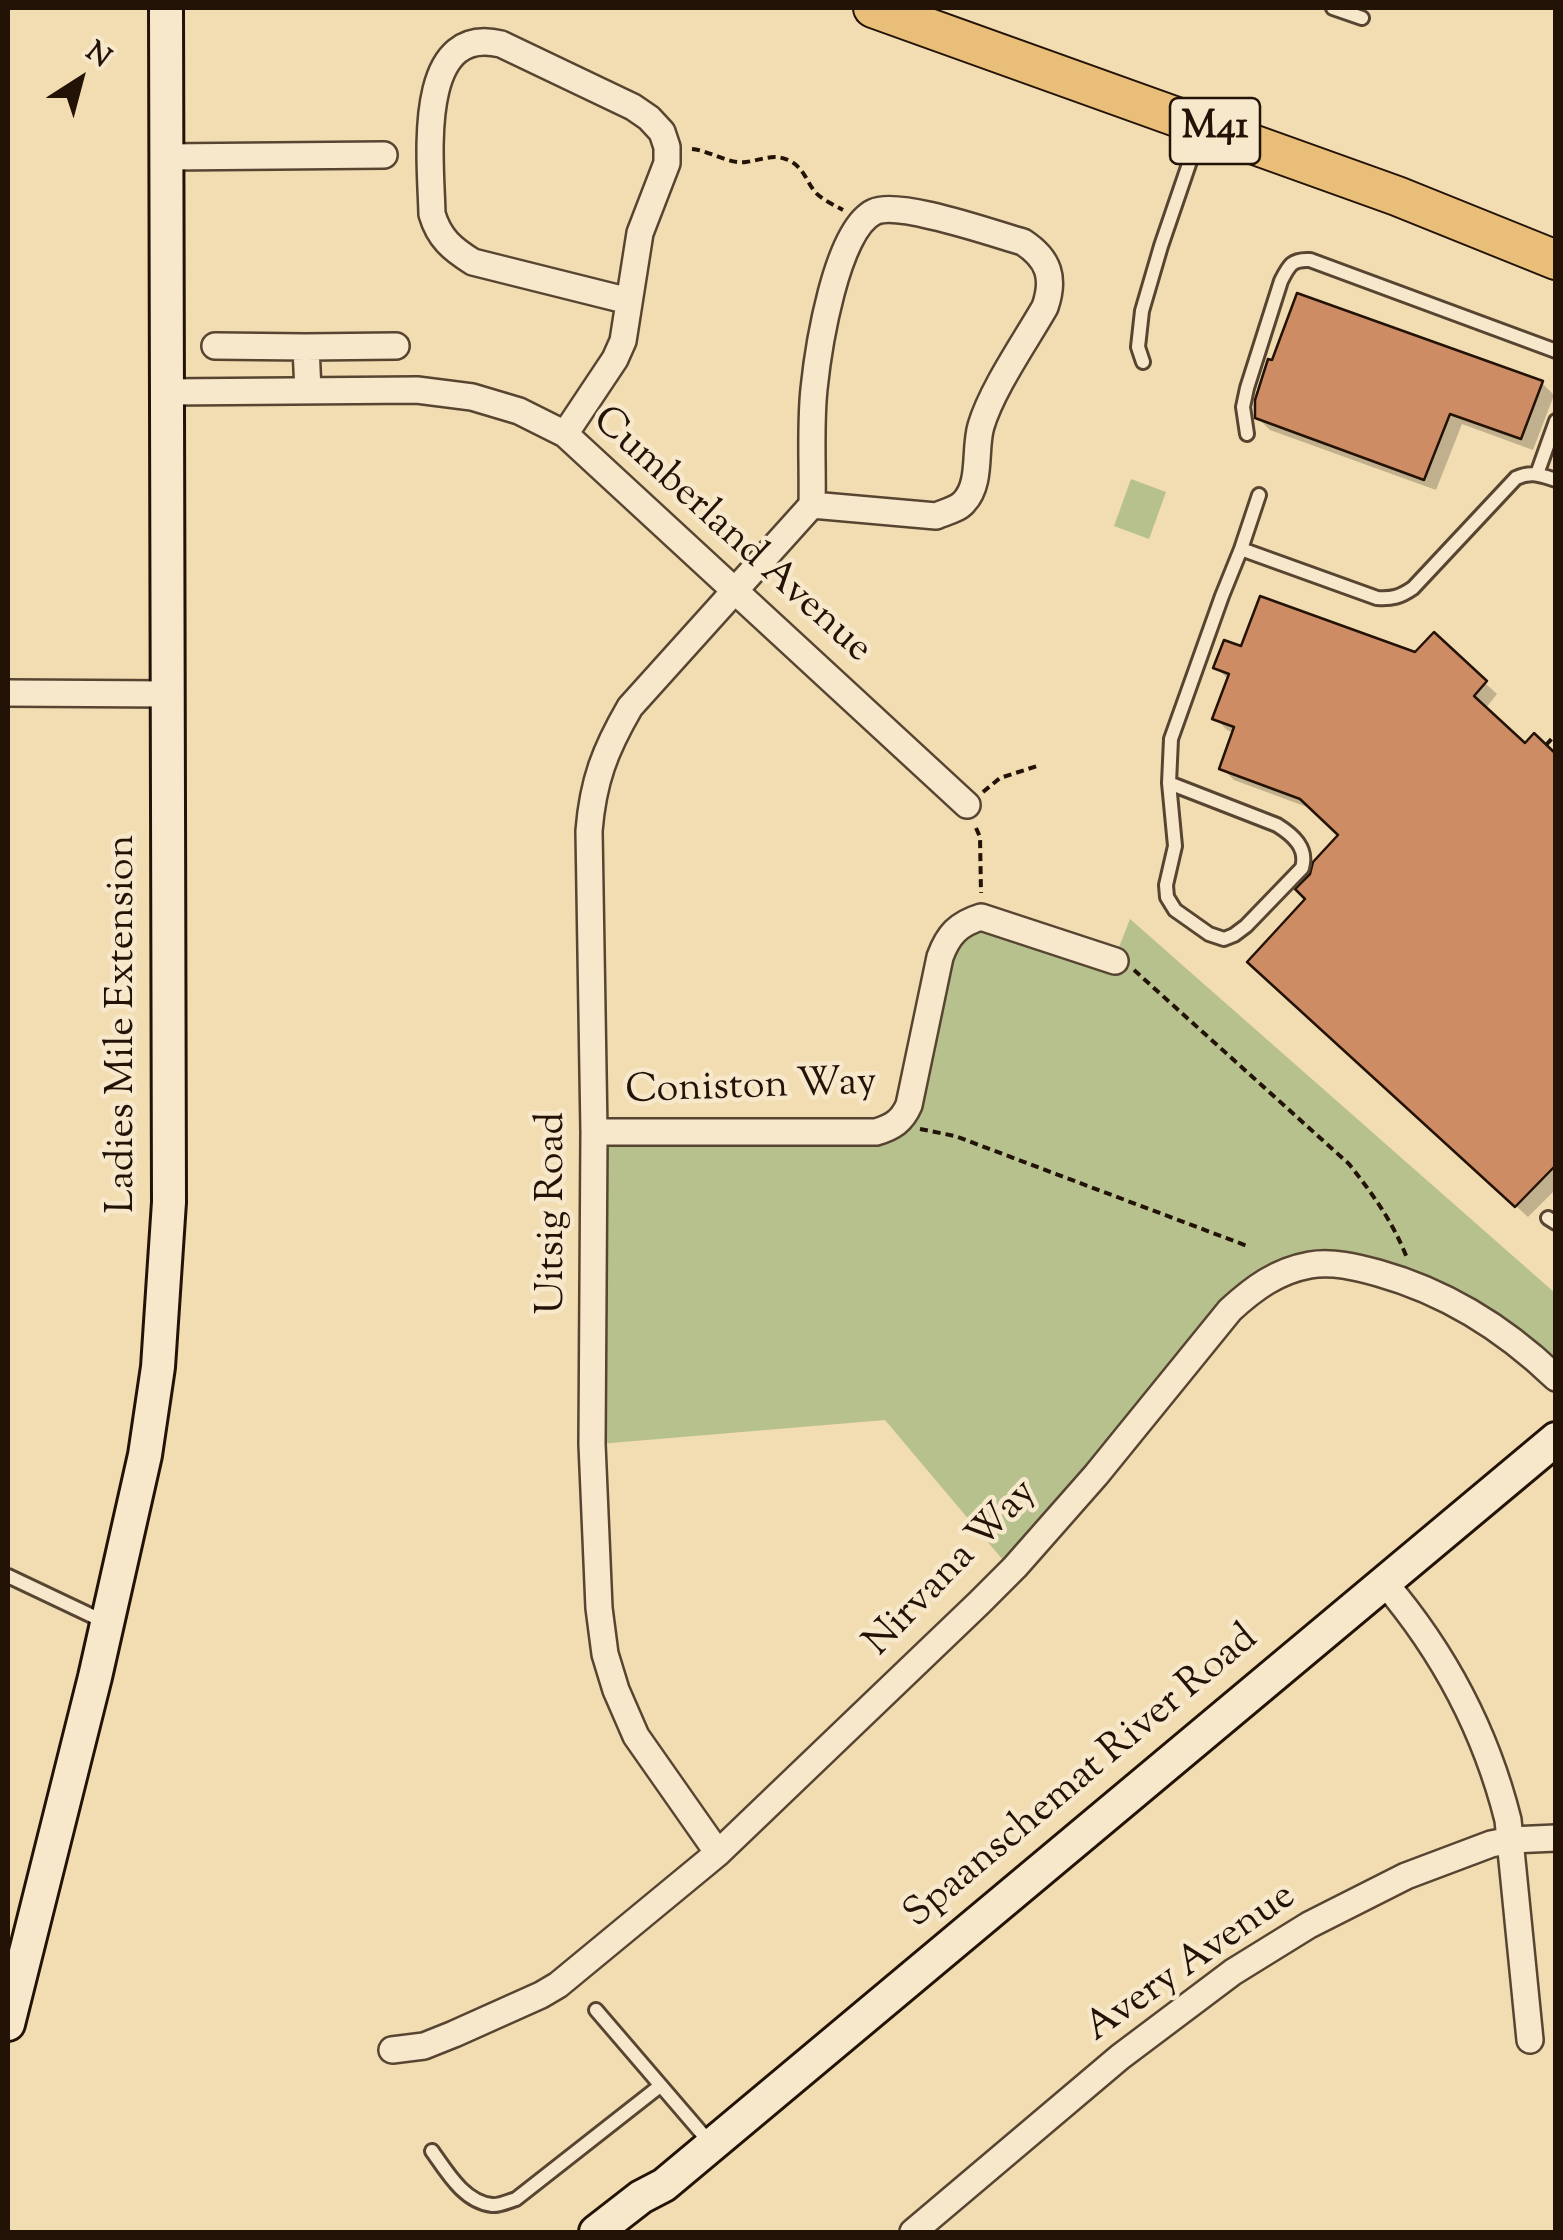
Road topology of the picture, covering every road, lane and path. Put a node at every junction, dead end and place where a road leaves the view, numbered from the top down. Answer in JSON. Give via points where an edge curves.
{"nodes":[{"id":1,"x":166,"y":8,"type":"edge"},
{"id":2,"x":873,"y":8,"type":"edge"},
{"id":3,"x":1333,"y":8,"type":"edge"},
{"id":4,"x":1362,"y":18,"type":"dead end"},
{"id":5,"x":1201,"y":126,"type":"junction"},
{"id":6,"x":384,"y":155,"type":"dead end"},
{"id":7,"x":167,"y":157,"type":"junction"},
{"id":8,"x":667,"y":162,"type":"junction"},
{"id":9,"x":858,"y":226,"type":"junction"},
{"id":10,"x":1556,"y":260,"type":"edge"},
{"id":11,"x":629,"y":301,"type":"junction"},
{"id":12,"x":215,"y":346,"type":"dead end"},
{"id":13,"x":396,"y":346,"type":"dead end"},
{"id":14,"x":306,"y":347,"type":"junction"},
{"id":15,"x":1556,"y":351,"type":"edge"},
{"id":16,"x":1142,"y":362,"type":"dead end"},
{"id":17,"x":167,"y":392,"type":"junction"},
{"id":18,"x":308,"y":392,"type":"junction"},
{"id":19,"x":1556,"y":422,"type":"edge"},
{"id":20,"x":565,"y":434,"type":"junction"},
{"id":21,"x":1247,"y":434,"type":"dead end"},
{"id":22,"x":1536,"y":474,"type":"junction"},
{"id":23,"x":1556,"y":480,"type":"edge"},
{"id":24,"x":1260,"y":495,"type":"dead end"},
{"id":25,"x":812,"y":504,"type":"junction"},
{"id":26,"x":1241,"y":550,"type":"junction"},
{"id":27,"x":735,"y":590,"type":"junction"},
{"id":28,"x":8,"y":693,"type":"edge"},
{"id":29,"x":168,"y":694,"type":"junction"},
{"id":30,"x":1556,"y":734,"type":"edge"},
{"id":31,"x":1546,"y":745,"type":"dead end"},
{"id":32,"x":1037,"y":766,"type":"dead end"},
{"id":33,"x":1000,"y":778,"type":"dead end"},
{"id":34,"x":1169,"y":782,"type":"junction"},
{"id":35,"x":967,"y":806,"type":"joint"},
{"id":36,"x":981,"y":918,"type":"junction"},
{"id":37,"x":1115,"y":960,"type":"joint"},
{"id":38,"x":896,"y":1124,"type":"junction"},
{"id":39,"x":594,"y":1132,"type":"junction"},
{"id":40,"x":1250,"y":1247,"type":"dead end"},
{"id":41,"x":1411,"y":1282,"type":"junction"},
{"id":42,"x":1556,"y":1378,"type":"edge"},
{"id":43,"x":1556,"y":1438,"type":"edge"},
{"id":44,"x":8,"y":1576,"type":"edge"},
{"id":45,"x":1384,"y":1582,"type":"junction"},
{"id":46,"x":108,"y":1623,"type":"junction"},
{"id":47,"x":1556,"y":1838,"type":"edge"},
{"id":48,"x":1510,"y":1840,"type":"junction"},
{"id":49,"x":718,"y":1853,"type":"junction"},
{"id":50,"x":596,"y":2010,"type":"dead end"},
{"id":51,"x":8,"y":2024,"type":"edge"},
{"id":52,"x":1530,"y":2040,"type":"dead end"},
{"id":53,"x":392,"y":2050,"type":"dead end"},
{"id":54,"x":660,"y":2086,"type":"junction"},
{"id":55,"x":712,"y":2145,"type":"junction"},
{"id":56,"x":432,"y":2152,"type":"dead end"},
{"id":57,"x":664,"y":2185,"type":"junction"},
{"id":58,"x":629,"y":2231,"type":"edge"},
{"id":59,"x":596,"y":2232,"type":"edge"},
{"id":60,"x":915,"y":2232,"type":"edge"}],
"edges":[{"from":1,"to":7,"type":"main road","name":"Ladies Mile Extension"},
{"from":2,"to":5,"type":"main road","number":"M41"},
{"from":3,"to":4,"type":"lane"},
{"from":5,"to":10,"type":"main road","number":"M41"},
{"from":5,"to":16,"type":"lane","via":[[1142,311]]},
{"from":6,"to":7,"type":"street"},
{"from":7,"to":17,"type":"main road","name":"Ladies Mile Extension"},
{"from":8,"to":9,"type":"path","via":[[687,148],[745,162],[775,156],[792,162],[815,192]]},
{"from":8,"to":11,"type":"street","via":[[640,233]]},
{"from":8,"to":11,"type":"street","via":[[662,132],[649,118],[501,44],[470,42],[440,73],[431,128],[432,214],[444,240],[472,262]]},
{"from":9,"to":25,"type":"street","via":[[832,286],[818,362]]},
{"from":9,"to":25,"type":"street","via":[[888,209],[1023,242],[1046,266],[1050,294],[986,412],[964,502],[936,516]]},
{"from":11,"to":20,"type":"street","via":[[616,359]]},
{"from":12,"to":14,"type":"street"},
{"from":13,"to":14,"type":"street"},
{"from":14,"to":18,"type":"street"},
{"from":15,"to":21,"type":"lane","via":[[1298,260],[1281,281],[1247,388]]},
{"from":17,"to":18,"type":"street","name":"Cumberland Avenue"},
{"from":17,"to":29,"type":"main road","name":"Ladies Mile Extension"},
{"from":18,"to":20,"type":"street","name":"Cumberland Avenue","via":[[472,396]]},
{"from":19,"to":22,"type":"lane"},
{"from":20,"to":27,"type":"street","name":"Cumberland Avenue"},
{"from":22,"to":23,"type":"lane"},
{"from":22,"to":26,"type":"lane","via":[[1506,488],[1412,588],[1392,599]]},
{"from":24,"to":26,"type":"lane"},
{"from":25,"to":27,"type":"street","name":"Uitsig Road"},
{"from":26,"to":34,"type":"lane","via":[[1171,739]]},
{"from":27,"to":35,"type":"street","name":"Cumberland Avenue"},
{"from":27,"to":39,"type":"street","name":"Uitsig Road","via":[[630,707],[592,799]]},
{"from":28,"to":29,"type":"street"},
{"from":29,"to":46,"type":"main road","name":"Ladies Mile Extension","via":[[162,1308],[145,1454]]},
{"from":30,"to":31,"type":"path"},
{"from":32,"to":33,"type":"path"},
{"from":34,"to":34,"type":"lane","via":[[1277,825],[1303,852],[1302,868],[1234,935],[1209,934],[1166,897],[1175,846]]},
{"from":35,"to":36,"type":"path","via":[[980,837]]},
{"from":36,"to":37,"type":"street"},
{"from":36,"to":38,"type":"street","name":"Coniston Way","via":[[966,922],[946,942],[909,1105]]},
{"from":37,"to":41,"type":"path","via":[[1151,984],[1349,1164],[1389,1220]]},
{"from":38,"to":39,"type":"street","name":"Coniston Way","via":[[876,1132]]},
{"from":38,"to":40,"type":"path","via":[[955,1136]]},
{"from":39,"to":49,"type":"street","name":"Uitsig Road","via":[[592,1444],[605,1654],[636,1736]]},
{"from":41,"to":42,"type":"street","name":"Nirvana Way","via":[[1507,1336]]},
{"from":41,"to":49,"type":"street","name":"Nirvana Way","via":[[1312,1264],[1251,1290],[1015,1566]]},
{"from":43,"to":45,"type":"main road","name":"Spaanschemat River Road"},
{"from":44,"to":46,"type":"lane"},
{"from":45,"to":48,"type":"street","via":[[1428,1639],[1471,1716],[1502,1794]]},
{"from":45,"to":55,"type":"main road","name":"Spaanschemat River Road"},
{"from":46,"to":51,"type":"main road","name":"Ladies Mile Extension"},
{"from":47,"to":48,"type":"street","name":"Avery Avenue"},
{"from":48,"to":52,"type":"street"},
{"from":48,"to":60,"type":"street","name":"Avery Avenue","via":[[1406,1876],[1233,1972],[1120,2057]]},
{"from":49,"to":53,"type":"street","name":"Nirvana Way","via":[[558,1985],[424,2046]]},
{"from":50,"to":54,"type":"lane"},
{"from":54,"to":55,"type":"lane"},
{"from":54,"to":56,"type":"lane","via":[[516,2199],[494,2206],[472,2198]]},
{"from":55,"to":57,"type":"main road","name":"Spaanschemat River Road"},
{"from":57,"to":58,"type":"main road","name":"Spaanschemat River Road"},
{"from":57,"to":59,"type":"main road","name":"Spaanschemat River Road"}]}
